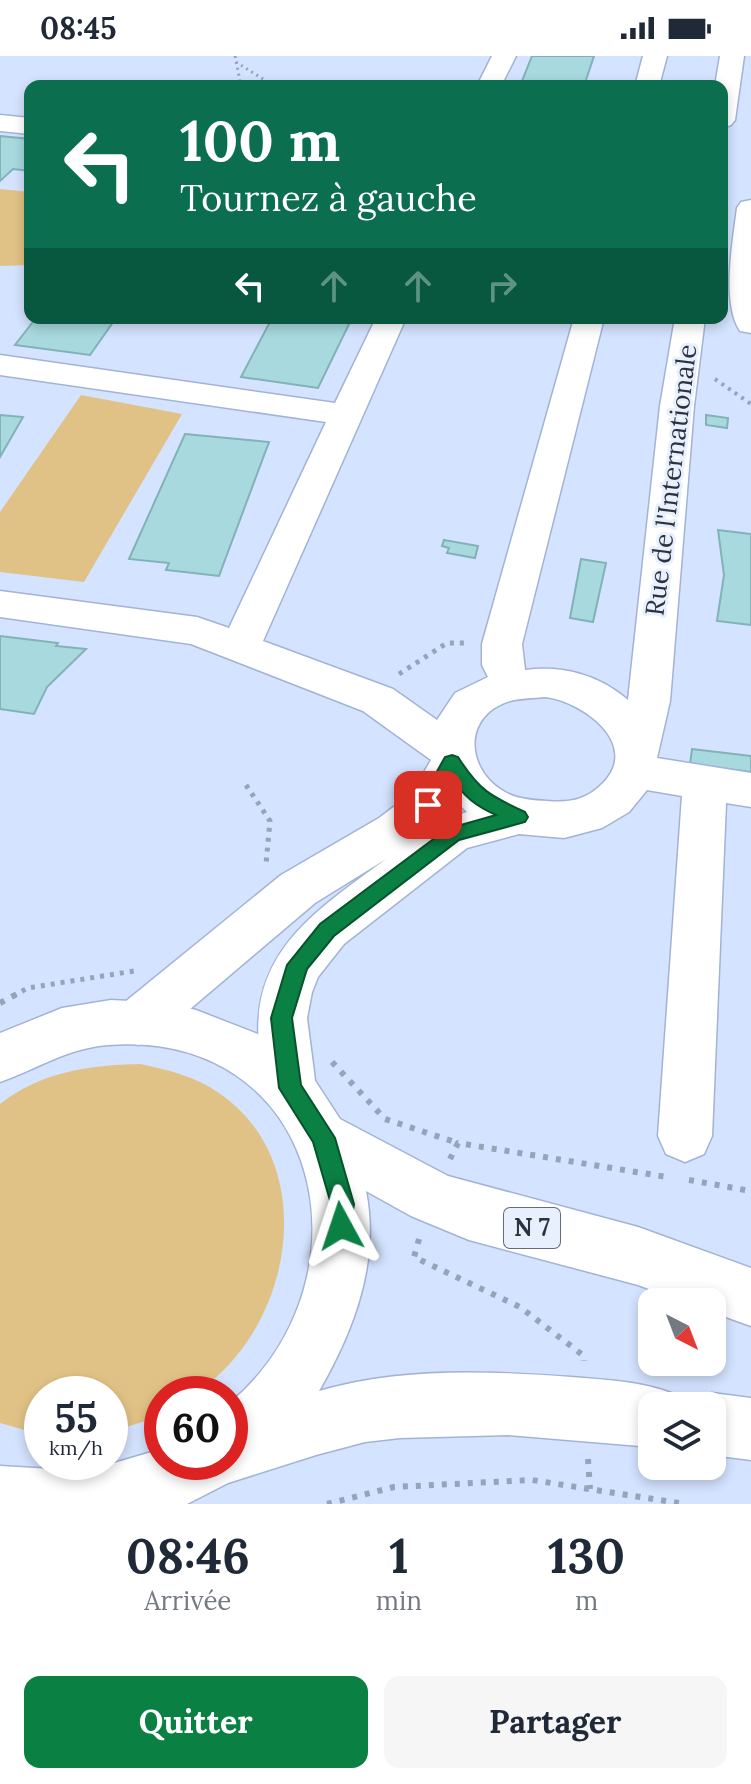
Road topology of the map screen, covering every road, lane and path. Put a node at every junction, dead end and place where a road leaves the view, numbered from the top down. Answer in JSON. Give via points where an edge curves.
{"nodes":[{"id":1,"x":235,"y":56,"type":"edge"},
{"id":2,"x":504,"y":56,"type":"edge"},
{"id":3,"x":655,"y":56,"type":"edge"},
{"id":4,"x":732,"y":56,"type":"edge"},
{"id":5,"x":236,"y":62,"type":"junction"},
{"id":6,"x":240,"y":80,"type":"edge"},
{"id":7,"x":264,"y":80,"type":"edge"},
{"id":8,"x":492,"y":80,"type":"edge"},
{"id":9,"x":649,"y":80,"type":"edge"},
{"id":10,"x":728,"y":82,"type":"edge"},
{"id":11,"x":751,"y":113,"type":"edge"},
{"id":12,"x":728,"y":115,"type":"edge"},
{"id":13,"x":0,"y":123,"type":"edge"},
{"id":14,"x":24,"y":125,"type":"edge"},
{"id":15,"x":751,"y":208,"type":"edge"},
{"id":16,"x":743,"y":319,"type":"edge"},
{"id":17,"x":388,"y":324,"type":"edge"},
{"id":18,"x":587,"y":324,"type":"edge"},
{"id":19,"x":689,"y":324,"type":"edge"},
{"id":20,"x":0,"y":365,"type":"edge"},
{"id":21,"x":347,"y":415,"type":"junction"},
{"id":22,"x":0,"y":604,"type":"edge"},
{"id":23,"x":653,"y":642,"type":"junction"},
{"id":24,"x":240,"y":646,"type":"junction"},
{"id":25,"x":529,"y":683,"type":"junction"},
{"id":26,"x":378,"y":700,"type":"junction"},
{"id":27,"x":470,"y":703,"type":"junction"},
{"id":28,"x":451,"y":756,"type":"junction"},
{"id":29,"x":635,"y":760,"type":"junction"},
{"id":30,"x":246,"y":785,"type":"dead end"},
{"id":31,"x":728,"y":786,"type":"edge"},
{"id":32,"x":518,"y":817,"type":"junction"},
{"id":33,"x":266,"y":866,"type":"dead end"},
{"id":34,"x":145,"y":970,"type":"dead end"},
{"id":35,"x":0,"y":1003,"type":"edge"},
{"id":36,"x":138,"y":1022,"type":"junction"},
{"id":37,"x":0,"y":1059,"type":"edge"},
{"id":38,"x":310,"y":1074,"type":"junction"},
{"id":39,"x":685,"y":1136,"type":"dead end"},
{"id":40,"x":323,"y":1138,"type":"junction"},
{"id":41,"x":458,"y":1143,"type":"dead end"},
{"id":42,"x":751,"y":1297,"type":"edge"},
{"id":43,"x":638,"y":1414,"type":"edge"},
{"id":44,"x":726,"y":1426,"type":"edge"},
{"id":45,"x":248,"y":1428,"type":"edge"},
{"id":46,"x":751,"y":1429,"type":"edge"},
{"id":47,"x":248,"y":1446,"type":"edge"},
{"id":48,"x":167,"y":1480,"type":"edge"},
{"id":49,"x":1,"y":1500,"type":"edge"},
{"id":50,"x":327,"y":1504,"type":"edge"},
{"id":51,"x":685,"y":1504,"type":"edge"}],
"edges":[{"from":1,"to":5,"type":"path"},
{"from":2,"to":8,"type":"street"},
{"from":3,"to":9,"type":"street"},
{"from":4,"to":10,"type":"street"},
{"from":5,"to":6,"type":"path"},
{"from":5,"to":7,"type":"path"},
{"from":11,"to":12,"type":"street"},
{"from":13,"to":14,"type":"street"},
{"from":15,"to":16,"type":"street"},
{"from":17,"to":21,"type":"street"},
{"from":18,"to":25,"type":"street","via":[[502,644],[502,665]]},
{"from":19,"to":23,"type":"street","name":"Rue de l'Internationale"},
{"from":20,"to":21,"type":"street"},
{"from":21,"to":24,"type":"street"},
{"from":22,"to":24,"type":"street","via":[[197,631]]},
{"from":23,"to":25,"type":"street","name":"Rue de l'Internationale","via":[[611,675]]},
{"from":23,"to":29,"type":"street","name":"Rue de l'Internationale","via":[[649,701]]},
{"from":24,"to":26,"type":"street"},
{"from":25,"to":27,"type":"street","via":[[483,694]]},
{"from":25,"to":29,"type":"street","via":[[567,685],[605,703],[620,716]]},
{"from":26,"to":27,"type":"street"},
{"from":26,"to":28,"type":"street"},
{"from":27,"to":28,"type":"street","via":[[454,725]]},
{"from":28,"to":32,"type":"street","via":[[469,790]]},
{"from":28,"to":36,"type":"street","via":[[428,805],[298,889]]},
{"from":29,"to":31,"type":"street"},
{"from":29,"to":32,"type":"street","via":[[626,788],[592,814],[569,820]]},
{"from":30,"to":33,"type":"path","via":[[270,821]]},
{"from":31,"to":39,"type":"street"},
{"from":32,"to":38,"type":"street","via":[[453,834],[327,930],[298,965],[282,1018]]},
{"from":34,"to":35,"type":"path","via":[[28,988]]},
{"from":36,"to":37,"type":"street","via":[[84,1025],[31,1042]]},
{"from":36,"to":38,"type":"street","via":[[194,1030]]},
{"from":38,"to":40,"type":"street"},
{"from":38,"to":41,"type":"path","via":[[385,1119]]},
{"from":40,"to":42,"type":"street","number":"N 7","via":[[469,1212],[638,1256]]},
{"from":40,"to":45,"type":"street","via":[[342,1204],[339,1271],[314,1339],[275,1403]]},
{"from":43,"to":47,"type":"street","via":[[586,1408],[421,1406],[362,1411]]},
{"from":44,"to":46,"type":"street"},
{"from":48,"to":49,"type":"street","via":[[87,1503]]},
{"from":50,"to":51,"type":"path","via":[[394,1487],[532,1480]]}]}
